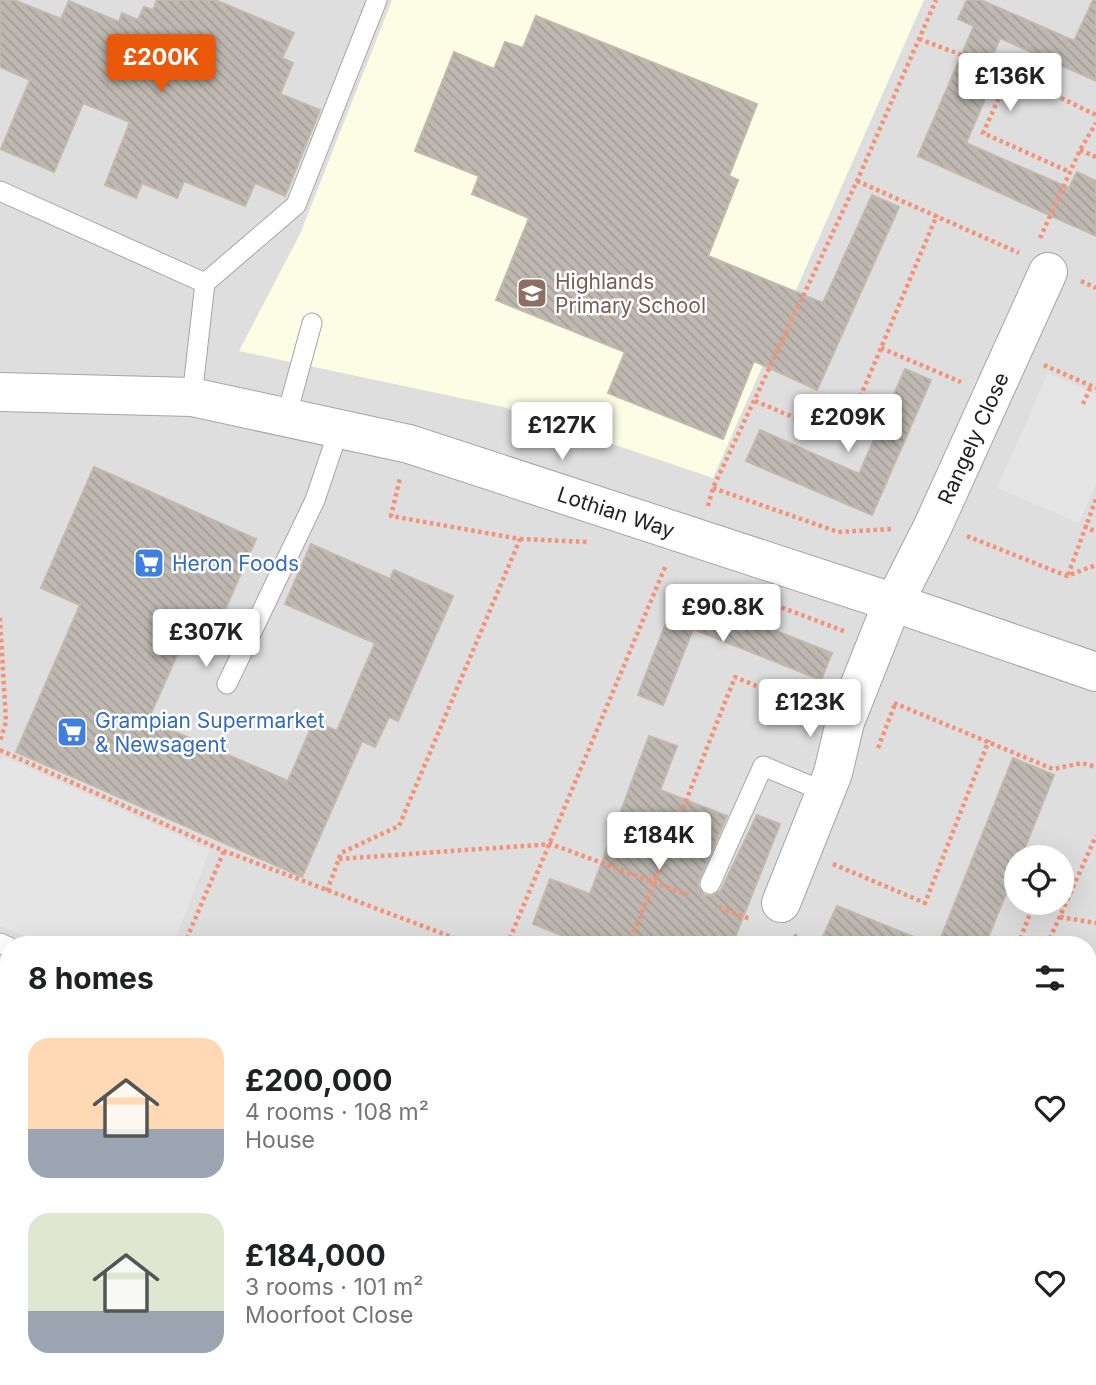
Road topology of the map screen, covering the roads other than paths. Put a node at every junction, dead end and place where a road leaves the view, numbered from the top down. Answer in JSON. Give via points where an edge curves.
{"nodes":[{"id":1,"x":377,"y":0,"type":"edge"},
{"id":2,"x":0,"y":191,"type":"edge"},
{"id":3,"x":1047,"y":263,"type":"road end"},
{"id":4,"x":205,"y":283,"type":"junction"},
{"id":5,"x":312,"y":323,"type":"dead end"},
{"id":6,"x":0,"y":392,"type":"edge"},
{"id":7,"x":192,"y":397,"type":"junction"},
{"id":8,"x":286,"y":418,"type":"junction"},
{"id":9,"x":339,"y":429,"type":"junction"},
{"id":10,"x":895,"y":603,"type":"junction"},
{"id":11,"x":1096,"y":672,"type":"edge"},
{"id":12,"x":227,"y":684,"type":"dead end"},
{"id":13,"x":825,"y":792,"type":"junction"},
{"id":14,"x":705,"y":892,"type":"road end"},
{"id":15,"x":775,"y":919,"type":"road end"}],
"edges":[{"from":1,"to":4,"type":"lane","via":[[296,205]]},
{"from":2,"to":4,"type":"lane"},
{"from":3,"to":10,"type":"street","name":"Rangely Close","via":[[993,396]]},
{"from":4,"to":7,"type":"lane"},
{"from":5,"to":8,"type":"lane"},
{"from":6,"to":7,"type":"street","name":"Lothian Way"},
{"from":7,"to":8,"type":"street","name":"Lothian Way"},
{"from":8,"to":9,"type":"street","name":"Lothian Way"},
{"from":9,"to":10,"type":"street","name":"Lothian Way","via":[[409,444]]},
{"from":9,"to":12,"type":"lane","via":[[315,500]]},
{"from":10,"to":11,"type":"street","name":"Lothian Way"},
{"from":10,"to":13,"type":"street","name":"Rangely Close","via":[[852,706]]},
{"from":13,"to":14,"type":"lane","via":[[763,766]]},
{"from":13,"to":15,"type":"street","name":"Rangely Close"}]}
